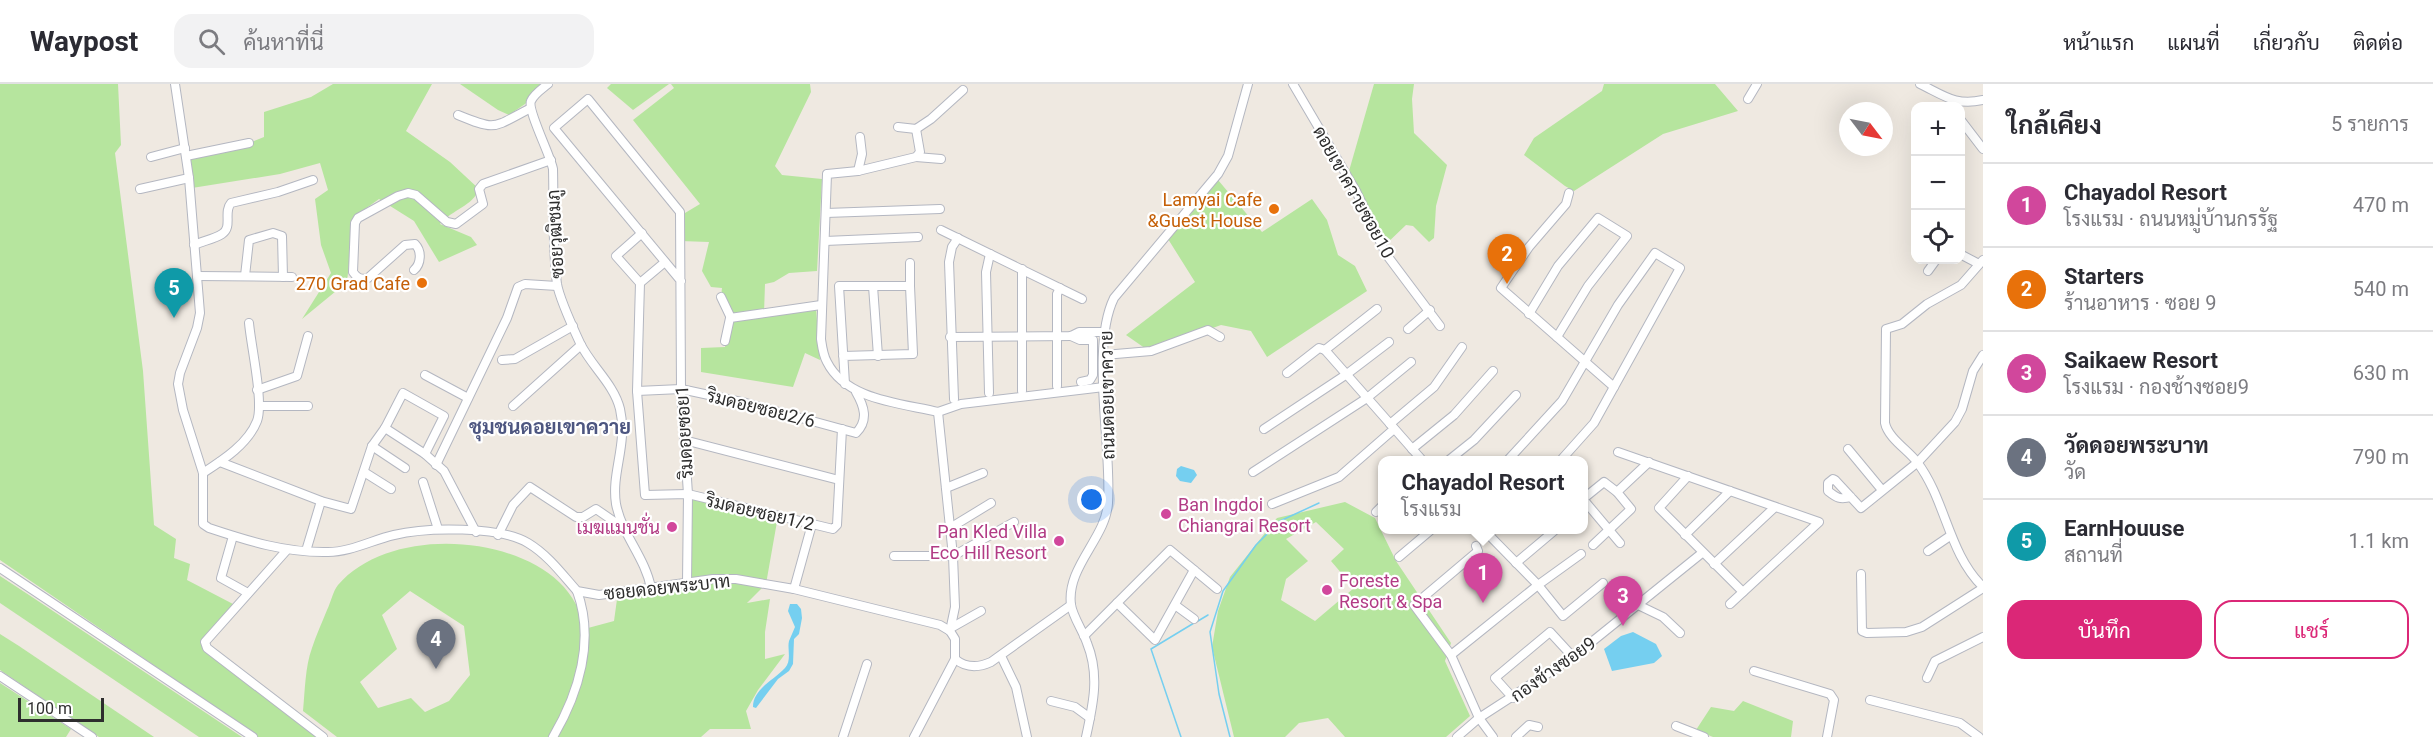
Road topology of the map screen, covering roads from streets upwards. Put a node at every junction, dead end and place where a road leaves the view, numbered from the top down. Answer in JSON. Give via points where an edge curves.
{"nodes":[{"id":1,"x":175,"y":84,"type":"edge"},
{"id":2,"x":548,"y":84,"type":"edge"},
{"id":3,"x":1248,"y":84,"type":"edge"},
{"id":4,"x":1293,"y":84,"type":"edge"},
{"id":5,"x":1757,"y":84,"type":"edge"},
{"id":6,"x":1920,"y":84,"type":"edge"},
{"id":7,"x":963,"y":90,"type":"dead end"},
{"id":8,"x":1748,"y":99,"type":"dead end"},
{"id":9,"x":1983,"y":100,"type":"edge"},
{"id":10,"x":1952,"y":102,"type":"edge"},
{"id":11,"x":1965,"y":103,"type":"edge"},
{"id":12,"x":529,"y":109,"type":"junction"},
{"id":13,"x":458,"y":115,"type":"dead end"},
{"id":14,"x":1965,"y":126,"type":"edge"},
{"id":15,"x":898,"y":127,"type":"dead end"},
{"id":16,"x":916,"y":129,"type":"junction"},
{"id":17,"x":860,"y":137,"type":"dead end"},
{"id":18,"x":249,"y":143,"type":"dead end"},
{"id":19,"x":1983,"y":149,"type":"edge"},
{"id":20,"x":186,"y":152,"type":"junction"},
{"id":21,"x":150,"y":157,"type":"dead end"},
{"id":22,"x":916,"y":157,"type":"junction"},
{"id":23,"x":941,"y":159,"type":"dead end"},
{"id":24,"x":551,"y":160,"type":"junction"},
{"id":25,"x":858,"y":171,"type":"junction"},
{"id":26,"x":189,"y":178,"type":"junction"},
{"id":27,"x":313,"y":180,"type":"dead end"},
{"id":28,"x":140,"y":189,"type":"dead end"},
{"id":29,"x":1569,"y":193,"type":"dead end"},
{"id":30,"x":940,"y":209,"type":"dead end"},
{"id":31,"x":826,"y":213,"type":"junction"},
{"id":32,"x":941,"y":230,"type":"dead end"},
{"id":33,"x":642,"y":233,"type":"junction"},
{"id":34,"x":918,"y":237,"type":"dead end"},
{"id":35,"x":958,"y":238,"type":"junction"},
{"id":36,"x":825,"y":241,"type":"junction"},
{"id":37,"x":194,"y":244,"type":"junction"},
{"id":38,"x":990,"y":254,"type":"junction"},
{"id":39,"x":1965,"y":256,"type":"edge"},
{"id":40,"x":665,"y":262,"type":"junction"},
{"id":41,"x":1981,"y":262,"type":"edge"},
{"id":42,"x":910,"y":263,"type":"dead end"},
{"id":43,"x":1933,"y":264,"type":"edge"},
{"id":44,"x":1022,"y":269,"type":"junction"},
{"id":45,"x":414,"y":270,"type":"dead end"},
{"id":46,"x":1928,"y":272,"type":"dead end"},
{"id":47,"x":196,"y":276,"type":"junction"},
{"id":48,"x":245,"y":276,"type":"junction"},
{"id":49,"x":681,"y":281,"type":"junction"},
{"id":50,"x":640,"y":283,"type":"junction"},
{"id":51,"x":557,"y":286,"type":"junction"},
{"id":52,"x":873,"y":286,"type":"junction"},
{"id":53,"x":910,"y":286,"type":"junction"},
{"id":54,"x":1060,"y":288,"type":"junction"},
{"id":55,"x":721,"y":297,"type":"dead end"},
{"id":56,"x":1082,"y":299,"type":"dead end"},
{"id":57,"x":821,"y":305,"type":"junction"},
{"id":58,"x":1377,"y":309,"type":"dead end"},
{"id":59,"x":1430,"y":310,"type":"junction"},
{"id":60,"x":1529,"y":314,"type":"junction"},
{"id":61,"x":731,"y":318,"type":"junction"},
{"id":62,"x":249,"y":323,"type":"dead end"},
{"id":63,"x":573,"y":326,"type":"junction"},
{"id":64,"x":1440,"y":326,"type":"dead end"},
{"id":65,"x":1408,"y":329,"type":"dead end"},
{"id":66,"x":1104,"y":332,"type":"junction"},
{"id":67,"x":308,"y":336,"type":"dead end"},
{"id":68,"x":1023,"y":336,"type":"junction"},
{"id":69,"x":1056,"y":336,"type":"junction"},
{"id":70,"x":1071,"y":336,"type":"junction"},
{"id":71,"x":950,"y":337,"type":"junction"},
{"id":72,"x":987,"y":337,"type":"junction"},
{"id":73,"x":1220,"y":337,"type":"dead end"},
{"id":74,"x":1557,"y":337,"type":"junction"},
{"id":75,"x":725,"y":341,"type":"dead end"},
{"id":76,"x":1389,"y":342,"type":"dead end"},
{"id":77,"x":581,"y":345,"type":"junction"},
{"id":78,"x":1462,"y":347,"type":"dead end"},
{"id":79,"x":1325,"y":350,"type":"junction"},
{"id":80,"x":1104,"y":355,"type":"junction"},
{"id":81,"x":1983,"y":355,"type":"edge"},
{"id":82,"x":843,"y":356,"type":"junction"},
{"id":83,"x":878,"y":356,"type":"junction"},
{"id":84,"x":502,"y":360,"type":"dead end"},
{"id":85,"x":1412,"y":362,"type":"dead end"},
{"id":86,"x":1586,"y":362,"type":"junction"},
{"id":87,"x":1493,"y":371,"type":"dead end"},
{"id":88,"x":1287,"y":373,"type":"dead end"},
{"id":89,"x":1347,"y":374,"type":"junction"},
{"id":90,"x":424,"y":375,"type":"dead end"},
{"id":91,"x":1081,"y":381,"type":"dead end"},
{"id":92,"x":845,"y":384,"type":"junction"},
{"id":93,"x":1057,"y":386,"type":"dead end"},
{"id":94,"x":1104,"y":387,"type":"junction"},
{"id":95,"x":1614,"y":387,"type":"junction"},
{"id":96,"x":681,"y":389,"type":"junction"},
{"id":97,"x":257,"y":390,"type":"junction"},
{"id":98,"x":1022,"y":390,"type":"dead end"},
{"id":99,"x":637,"y":391,"type":"junction"},
{"id":100,"x":856,"y":392,"type":"junction"},
{"id":101,"x":989,"y":393,"type":"dead end"},
{"id":102,"x":1516,"y":395,"type":"dead end"},
{"id":103,"x":468,"y":398,"type":"junction"},
{"id":104,"x":1367,"y":398,"type":"junction"},
{"id":105,"x":954,"y":399,"type":"dead end"},
{"id":106,"x":259,"y":406,"type":"junction"},
{"id":107,"x":308,"y":406,"type":"dead end"},
{"id":108,"x":513,"y":406,"type":"dead end"},
{"id":109,"x":938,"y":412,"type":"junction"},
{"id":110,"x":1392,"y":427,"type":"junction"},
{"id":111,"x":385,"y":428,"type":"junction"},
{"id":112,"x":842,"y":429,"type":"junction"},
{"id":113,"x":1264,"y":429,"type":"dead end"},
{"id":114,"x":684,"y":440,"type":"junction"},
{"id":115,"x":372,"y":446,"type":"junction"},
{"id":116,"x":1848,"y":449,"type":"dead end"},
{"id":117,"x":1412,"y":450,"type":"junction"},
{"id":118,"x":1618,"y":452,"type":"dead end"},
{"id":119,"x":425,"y":454,"type":"junction"},
{"id":120,"x":1418,"y":456,"type":"edge"},
{"id":121,"x":1454,"y":456,"type":"edge"},
{"id":122,"x":1512,"y":456,"type":"edge"},
{"id":123,"x":1565,"y":456,"type":"edge"},
{"id":124,"x":220,"y":462,"type":"junction"},
{"id":125,"x":1649,"y":462,"type":"junction"},
{"id":126,"x":1918,"y":462,"type":"junction"},
{"id":127,"x":436,"y":465,"type":"junction"},
{"id":128,"x":405,"y":468,"type":"dead end"},
{"id":129,"x":364,"y":472,"type":"junction"},
{"id":130,"x":1253,"y":472,"type":"dead end"},
{"id":131,"x":203,"y":473,"type":"junction"},
{"id":132,"x":983,"y":473,"type":"dead end"},
{"id":133,"x":1688,"y":476,"type":"junction"},
{"id":134,"x":839,"y":480,"type":"junction"},
{"id":135,"x":423,"y":482,"type":"dead end"},
{"id":136,"x":946,"y":488,"type":"junction"},
{"id":137,"x":391,"y":489,"type":"dead end"},
{"id":138,"x":1882,"y":490,"type":"junction"},
{"id":139,"x":1730,"y":491,"type":"junction"},
{"id":140,"x":1617,"y":492,"type":"junction"},
{"id":141,"x":688,"y":494,"type":"junction"},
{"id":142,"x":1588,"y":496,"type":"edge"},
{"id":143,"x":1851,"y":497,"type":"dead end"},
{"id":144,"x":321,"y":501,"type":"junction"},
{"id":145,"x":991,"y":503,"type":"dead end"},
{"id":146,"x":1272,"y":504,"type":"dead end"},
{"id":147,"x":1588,"y":504,"type":"edge"},
{"id":148,"x":1775,"y":507,"type":"junction"},
{"id":149,"x":1014,"y":522,"type":"dead end"},
{"id":150,"x":812,"y":524,"type":"junction"},
{"id":151,"x":622,"y":527,"type":"junction"},
{"id":152,"x":950,"y":528,"type":"junction"},
{"id":153,"x":1609,"y":528,"type":"junction"},
{"id":154,"x":438,"y":529,"type":"junction"},
{"id":155,"x":476,"y":532,"type":"junction"},
{"id":156,"x":498,"y":534,"type":"junction"},
{"id":157,"x":1426,"y":534,"type":"edge"},
{"id":158,"x":1490,"y":534,"type":"edge"},
{"id":159,"x":1550,"y":534,"type":"edge"},
{"id":160,"x":1685,"y":535,"type":"junction"},
{"id":161,"x":233,"y":536,"type":"junction"},
{"id":162,"x":1950,"y":536,"type":"junction"},
{"id":163,"x":1620,"y":543,"type":"dead end"},
{"id":164,"x":1593,"y":545,"type":"dead end"},
{"id":165,"x":1476,"y":546,"type":"dead end"},
{"id":166,"x":286,"y":551,"type":"junction"},
{"id":167,"x":306,"y":551,"type":"junction"},
{"id":168,"x":1928,"y":551,"type":"dead end"},
{"id":169,"x":1702,"y":553,"type":"junction"},
{"id":170,"x":1581,"y":554,"type":"dead end"},
{"id":171,"x":894,"y":556,"type":"dead end"},
{"id":172,"x":952,"y":556,"type":"junction"},
{"id":173,"x":1399,"y":557,"type":"dead end"},
{"id":174,"x":1516,"y":563,"type":"junction"},
{"id":175,"x":1714,"y":564,"type":"junction"},
{"id":176,"x":0,"y":568,"type":"edge"},
{"id":177,"x":1194,"y":570,"type":"junction"},
{"id":178,"x":1861,"y":574,"type":"dead end"},
{"id":179,"x":687,"y":582,"type":"junction"},
{"id":180,"x":1603,"y":584,"type":"dead end"},
{"id":181,"x":1538,"y":585,"type":"junction"},
{"id":182,"x":651,"y":588,"type":"junction"},
{"id":183,"x":1983,"y":588,"type":"edge"},
{"id":184,"x":794,"y":589,"type":"junction"},
{"id":185,"x":1217,"y":589,"type":"dead end"},
{"id":186,"x":578,"y":591,"type":"junction"},
{"id":187,"x":1743,"y":591,"type":"junction"},
{"id":188,"x":248,"y":592,"type":"junction"},
{"id":189,"x":1117,"y":603,"type":"junction"},
{"id":190,"x":1730,"y":604,"type":"dead end"},
{"id":191,"x":1071,"y":605,"type":"junction"},
{"id":192,"x":1175,"y":605,"type":"junction"},
{"id":193,"x":1638,"y":605,"type":"junction"},
{"id":194,"x":981,"y":610,"type":"dead end"},
{"id":195,"x":1194,"y":619,"type":"dead end"},
{"id":196,"x":951,"y":629,"type":"junction"},
{"id":197,"x":1680,"y":633,"type":"dead end"},
{"id":198,"x":1084,"y":636,"type":"junction"},
{"id":199,"x":1983,"y":637,"type":"edge"},
{"id":200,"x":1451,"y":655,"type":"junction"},
{"id":201,"x":1001,"y":656,"type":"junction"},
{"id":202,"x":1573,"y":657,"type":"junction"},
{"id":203,"x":955,"y":659,"type":"junction"},
{"id":204,"x":867,"y":664,"type":"dead end"},
{"id":205,"x":1754,"y":671,"type":"dead end"},
{"id":206,"x":0,"y":676,"type":"edge"},
{"id":207,"x":1927,"y":678,"type":"dead end"},
{"id":208,"x":1513,"y":698,"type":"junction"},
{"id":209,"x":1051,"y":700,"type":"dead end"},
{"id":210,"x":1870,"y":700,"type":"dead end"},
{"id":211,"x":1090,"y":718,"type":"junction"},
{"id":212,"x":1479,"y":718,"type":"junction"},
{"id":213,"x":1676,"y":726,"type":"dead end"},
{"id":214,"x":1538,"y":727,"type":"dead end"},
{"id":215,"x":92,"y":737,"type":"edge"},
{"id":216,"x":253,"y":737,"type":"edge"},
{"id":217,"x":323,"y":737,"type":"edge"},
{"id":218,"x":553,"y":737,"type":"edge"},
{"id":219,"x":843,"y":737,"type":"edge"},
{"id":220,"x":914,"y":737,"type":"edge"},
{"id":221,"x":1027,"y":737,"type":"edge"},
{"id":222,"x":1086,"y":737,"type":"edge"},
{"id":223,"x":1457,"y":737,"type":"edge"},
{"id":224,"x":1493,"y":737,"type":"edge"},
{"id":225,"x":1516,"y":737,"type":"edge"},
{"id":226,"x":1704,"y":737,"type":"edge"},
{"id":227,"x":1827,"y":737,"type":"edge"},
{"id":228,"x":1979,"y":737,"type":"edge"}],
"edges":[{"from":1,"to":20,"type":"street"},
{"from":2,"to":12,"type":"street","via":[[531,100]]},
{"from":3,"to":66,"type":"street","name":"ถนนดอยเขาควาย","via":[[1218,174],[1114,298]]},
{"from":4,"to":59,"type":"street","name":"ดอยเขาควายซอย10","via":[[1356,191],[1386,254]]},
{"from":5,"to":8,"type":"street"},
{"from":6,"to":10,"type":"street"},
{"from":7,"to":16,"type":"street"},
{"from":9,"to":11,"type":"street"},
{"from":12,"to":13,"type":"street","via":[[490,127]]},
{"from":12,"to":24,"type":"street","name":"ซอยวุฒิชมภู"},
{"from":14,"to":19,"type":"street"},
{"from":15,"to":16,"type":"street"},
{"from":16,"to":22,"type":"street","via":[[920,152]]},
{"from":17,"to":25,"type":"street"},
{"from":18,"to":20,"type":"street"},
{"from":20,"to":21,"type":"street"},
{"from":20,"to":26,"type":"street"},
{"from":22,"to":23,"type":"street"},
{"from":22,"to":25,"type":"street"},
{"from":24,"to":45,"type":"street","via":[[480,186],[483,204],[456,224],[447,222],[416,195],[408,193],[358,218],[353,272],[356,276],[368,278],[411,243],[419,251]]},
{"from":24,"to":51,"type":"street","name":"ซอยวุฒิชมภู"},
{"from":25,"to":31,"type":"street","via":[[827,174]]},
{"from":26,"to":28,"type":"street"},
{"from":26,"to":37,"type":"street"},
{"from":27,"to":37,"type":"street","via":[[231,203],[226,210],[224,232]]},
{"from":29,"to":60,"type":"street","via":[[1566,204],[1501,288]]},
{"from":30,"to":31,"type":"street"},
{"from":31,"to":36,"type":"street"},
{"from":32,"to":35,"type":"street"},
{"from":33,"to":40,"type":"street"},
{"from":33,"to":49,"type":"street","name":"ริมดอยซอย1","via":[[554,128],[588,99],[680,212]]},
{"from":33,"to":50,"type":"street","via":[[615,256]]},
{"from":34,"to":36,"type":"street"},
{"from":35,"to":38,"type":"street"},
{"from":35,"to":71,"type":"street","via":[[949,262]]},
{"from":36,"to":57,"type":"street"},
{"from":37,"to":47,"type":"street"},
{"from":38,"to":44,"type":"street"},
{"from":38,"to":72,"type":"street","via":[[986,272]]},
{"from":39,"to":41,"type":"street"},
{"from":40,"to":49,"type":"street"},
{"from":40,"to":50,"type":"street"},
{"from":41,"to":126,"type":"street","via":[[1961,285],[1902,324],[1886,329],[1885,427]]},
{"from":42,"to":53,"type":"street"},
{"from":43,"to":46,"type":"street"},
{"from":44,"to":54,"type":"street"},
{"from":44,"to":68,"type":"street"},
{"from":47,"to":48,"type":"street"},
{"from":47,"to":131,"type":"street","via":[[200,313],[178,384]]},
{"from":48,"to":48,"type":"street","via":[[249,240],[273,233],[282,236],[288,277]]},
{"from":49,"to":96,"type":"street","name":"ริมดอยซอย1"},
{"from":50,"to":99,"type":"street"},
{"from":51,"to":63,"type":"street","name":"ซอยวุฒิชมภู"},
{"from":51,"to":103,"type":"street","via":[[521,284]]},
{"from":52,"to":53,"type":"street"},
{"from":52,"to":82,"type":"street","via":[[838,286]]},
{"from":52,"to":83,"type":"street"},
{"from":53,"to":83,"type":"street","via":[[913,354]]},
{"from":54,"to":56,"type":"street"},
{"from":54,"to":69,"type":"street"},
{"from":55,"to":61,"type":"street"},
{"from":57,"to":61,"type":"street"},
{"from":57,"to":92,"type":"street","via":[[820,339],[826,361]]},
{"from":58,"to":79,"type":"street"},
{"from":59,"to":64,"type":"street","name":"ดอยเขาควายซอย10"},
{"from":59,"to":65,"type":"street"},
{"from":60,"to":74,"type":"street"},
{"from":60,"to":74,"type":"street","via":[[1558,266],[1598,218],[1627,236],[1588,285]]},
{"from":61,"to":75,"type":"street"},
{"from":62,"to":97,"type":"street"},
{"from":63,"to":77,"type":"street","name":"ซอยวุฒิชมภู"},
{"from":63,"to":84,"type":"street","via":[[515,358]]},
{"from":66,"to":70,"type":"street","via":[[1079,332]]},
{"from":66,"to":80,"type":"street","name":"ถนนดอยเขาควาย"},
{"from":67,"to":97,"type":"street","via":[[297,376]]},
{"from":68,"to":69,"type":"street"},
{"from":68,"to":72,"type":"street"},
{"from":68,"to":98,"type":"street"},
{"from":69,"to":70,"type":"street"},
{"from":69,"to":93,"type":"street"},
{"from":70,"to":91,"type":"street","via":[[1093,340],[1093,375]]},
{"from":71,"to":72,"type":"street"},
{"from":71,"to":105,"type":"street"},
{"from":72,"to":101,"type":"street"},
{"from":73,"to":80,"type":"street","via":[[1208,330],[1149,351]]},
{"from":74,"to":86,"type":"street"},
{"from":76,"to":89,"type":"street"},
{"from":77,"to":108,"type":"street"},
{"from":77,"to":151,"type":"street","name":"ซอยวุฒิชมภู","via":[[620,408],[622,449],[614,488]]},
{"from":78,"to":110,"type":"street","via":[[1434,387]]},
{"from":79,"to":88,"type":"street","via":[[1319,348]]},
{"from":79,"to":89,"type":"street"},
{"from":80,"to":94,"type":"street","name":"ถนนดอยเขาควาย"},
{"from":81,"to":126,"type":"street","via":[[1973,371],[1956,422]]},
{"from":82,"to":83,"type":"street"},
{"from":82,"to":92,"type":"street"},
{"from":85,"to":104,"type":"street"},
{"from":86,"to":95,"type":"street"},
{"from":86,"to":95,"type":"street","via":[[1618,305],[1655,252],[1680,268]]},
{"from":86,"to":122,"type":"street","via":[[1562,401]]},
{"from":87,"to":117,"type":"street","via":[[1454,415]]},
{"from":89,"to":104,"type":"street"},
{"from":89,"to":113,"type":"street"},
{"from":90,"to":103,"type":"street"},
{"from":92,"to":100,"type":"street"},
{"from":94,"to":109,"type":"street","via":[[961,405]]},
{"from":94,"to":191,"type":"street","name":"ถนนดอยเขาควาย","via":[[1108,505],[1105,519],[1074,580]]},
{"from":95,"to":123,"type":"street","via":[[1594,423]]},
{"from":96,"to":99,"type":"street","name":"ริมดอยซอย2/6"},
{"from":96,"to":112,"type":"street","name":"ริมดอยซอย2/6"},
{"from":96,"to":114,"type":"street","name":"ริมดอยซอย1"},
{"from":97,"to":106,"type":"street"},
{"from":99,"to":141,"type":"street","name":"ริมดอยซอย1/2","via":[[645,495]]},
{"from":100,"to":109,"type":"street"},
{"from":100,"to":112,"type":"street","via":[[865,415],[862,426],[856,433]]},
{"from":102,"to":121,"type":"street"},
{"from":103,"to":127,"type":"street"},
{"from":104,"to":110,"type":"street"},
{"from":104,"to":130,"type":"street"},
{"from":106,"to":107,"type":"street"},
{"from":106,"to":124,"type":"street","via":[[251,432]]},
{"from":109,"to":136,"type":"street"},
{"from":110,"to":117,"type":"street"},
{"from":110,"to":146,"type":"street","via":[[1339,477]]},
{"from":111,"to":115,"type":"street"},
{"from":111,"to":119,"type":"street"},
{"from":111,"to":119,"type":"street","via":[[403,393],[444,416]]},
{"from":112,"to":134,"type":"street"},
{"from":114,"to":134,"type":"street"},
{"from":114,"to":141,"type":"street","name":"ริมดอยซอย1"},
{"from":115,"to":128,"type":"street"},
{"from":115,"to":129,"type":"street"},
{"from":116,"to":138,"type":"street"},
{"from":117,"to":120,"type":"street"},
{"from":118,"to":125,"type":"street"},
{"from":119,"to":127,"type":"street"},
{"from":124,"to":131,"type":"street"},
{"from":124,"to":144,"type":"street"},
{"from":125,"to":133,"type":"street"},
{"from":125,"to":140,"type":"street"},
{"from":126,"to":138,"type":"street"},
{"from":126,"to":162,"type":"street","via":[[1939,503]]},
{"from":127,"to":155,"type":"street","via":[[444,471]]},
{"from":129,"to":137,"type":"street"},
{"from":129,"to":144,"type":"street","via":[[351,509]]},
{"from":131,"to":161,"type":"street","name":"ซอยดอยพระบาท","via":[[203,524]]},
{"from":132,"to":136,"type":"street"},
{"from":133,"to":139,"type":"street"},
{"from":133,"to":160,"type":"street","via":[[1659,508]]},
{"from":134,"to":150,"type":"street","name":"ริมดอยซอย1/2","via":[[837,525],[833,529]]},
{"from":135,"to":154,"type":"street"},
{"from":136,"to":152,"type":"street"},
{"from":138,"to":143,"type":"street","via":[[1861,508]]},
{"from":139,"to":148,"type":"street"},
{"from":139,"to":160,"type":"street"},
{"from":140,"to":142,"type":"street","via":[[1604,482]]},
{"from":140,"to":153,"type":"street","via":[[1631,509]]},
{"from":141,"to":150,"type":"street","name":"ริมดอยซอย1/2"},
{"from":141,"to":179,"type":"street","name":"ริมดอยซอย1"},
{"from":144,"to":167,"type":"street"},
{"from":145,"to":152,"type":"street"},
{"from":147,"to":153,"type":"street"},
{"from":148,"to":175,"type":"street"},
{"from":148,"to":187,"type":"street","via":[[1819,522]]},
{"from":149,"to":172,"type":"street"},
{"from":150,"to":184,"type":"street"},
{"from":151,"to":156,"type":"street","via":[[597,509],[576,518],[530,487],[513,505]]},
{"from":151,"to":182,"type":"street","name":"ซอยวุฒิชมภู","via":[[648,572]]},
{"from":152,"to":172,"type":"street"},
{"from":153,"to":163,"type":"street"},
{"from":153,"to":164,"type":"street"},
{"from":154,"to":155,"type":"street","name":"ซอยดอยพระบาท"},
{"from":154,"to":167,"type":"street","name":"ซอยดอยพระบาท","via":[[404,532],[344,551]]},
{"from":155,"to":156,"type":"street","name":"ซอยดอยพระบาท"},
{"from":156,"to":186,"type":"street","name":"ซอยดอยพระบาท","via":[[539,550]]},
{"from":157,"to":173,"type":"street"},
{"from":158,"to":174,"type":"street"},
{"from":159,"to":174,"type":"street"},
{"from":160,"to":169,"type":"street"},
{"from":161,"to":166,"type":"street","name":"ซอยดอยพระบาท"},
{"from":161,"to":188,"type":"street","via":[[221,578]]},
{"from":162,"to":168,"type":"street"},
{"from":162,"to":183,"type":"street","via":[[1971,575]]},
{"from":165,"to":200,"type":"street","via":[[1478,551],[1414,605]]},
{"from":166,"to":167,"type":"street","name":"ซอยดอยพระบาท"},
{"from":166,"to":188,"type":"street"},
{"from":169,"to":175,"type":"street"},
{"from":169,"to":193,"type":"street","name":"กองช้างซอย9"},
{"from":170,"to":181,"type":"street"},
{"from":171,"to":172,"type":"street"},
{"from":172,"to":196,"type":"street","via":[[955,607]]},
{"from":174,"to":181,"type":"street"},
{"from":175,"to":187,"type":"street"},
{"from":176,"to":216,"type":"street"},
{"from":177,"to":185,"type":"street"},
{"from":177,"to":189,"type":"street","via":[[1170,550]]},
{"from":177,"to":192,"type":"street"},
{"from":178,"to":183,"type":"street","via":[[1862,631],[1867,633],[1906,632],[1922,627]]},
{"from":179,"to":182,"type":"street","name":"ซอยดอยพระบาท"},
{"from":179,"to":184,"type":"street","name":"ซอยดอยพระบาท","via":[[736,579]]},
{"from":180,"to":181,"type":"street","via":[[1563,616]]},
{"from":181,"to":200,"type":"street"},
{"from":182,"to":186,"type":"street","name":"ซอยดอยพระบาท","via":[[599,595]]},
{"from":184,"to":196,"type":"street","name":"ซอยดอยพระบาท"},
{"from":186,"to":218,"type":"street","via":[[586,626],[584,649],[572,701]]},
{"from":187,"to":190,"type":"street"},
{"from":188,"to":217,"type":"street","via":[[208,637],[207,648]]},
{"from":189,"to":192,"type":"street","via":[[1155,640]]},
{"from":189,"to":198,"type":"street"},
{"from":191,"to":198,"type":"street"},
{"from":191,"to":201,"type":"street"},
{"from":192,"to":195,"type":"street"},
{"from":193,"to":197,"type":"street","via":[[1663,617]]},
{"from":193,"to":202,"type":"street","name":"กองช้างซอย9"},
{"from":194,"to":196,"type":"street"},
{"from":196,"to":203,"type":"street"},
{"from":198,"to":211,"type":"street","via":[[1094,668]]},
{"from":199,"to":207,"type":"street","via":[[1935,661]]},
{"from":200,"to":212,"type":"street"},
{"from":201,"to":203,"type":"street","via":[[980,667]]},
{"from":201,"to":221,"type":"street","via":[[1016,687]]},
{"from":202,"to":208,"type":"street","name":"กองช้างซอย9"},
{"from":202,"to":208,"type":"street","via":[[1550,632],[1495,678]]},
{"from":203,"to":220,"type":"street"},
{"from":204,"to":219,"type":"street"},
{"from":205,"to":227,"type":"street","via":[[1830,694],[1834,700]]},
{"from":206,"to":215,"type":"street"},
{"from":208,"to":212,"type":"street","name":"กองช้างซอย9"},
{"from":209,"to":211,"type":"street","via":[[1075,707]]},
{"from":210,"to":228,"type":"street","via":[[1960,723]]},
{"from":211,"to":222,"type":"street"},
{"from":212,"to":223,"type":"street","name":"กองช้างซอย9"},
{"from":212,"to":224,"type":"street"},
{"from":213,"to":226,"type":"street"},
{"from":214,"to":225,"type":"street","via":[[1529,725]]}]}
